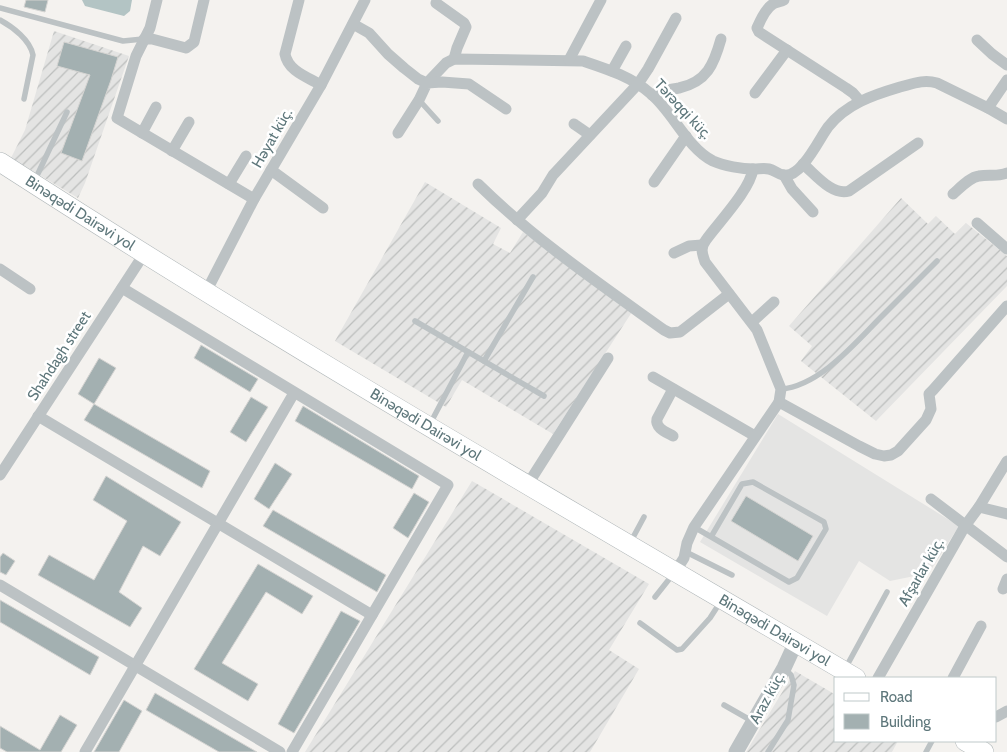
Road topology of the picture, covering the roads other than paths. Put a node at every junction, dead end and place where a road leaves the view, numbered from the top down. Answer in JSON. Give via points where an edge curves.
{"nodes":[{"id":1,"x":157,"y":0,"type":"edge"},
{"id":2,"x":204,"y":0,"type":"edge"},
{"id":3,"x":299,"y":0,"type":"edge"},
{"id":4,"x":365,"y":0,"type":"edge"},
{"id":5,"x":601,"y":0,"type":"edge"},
{"id":6,"x":784,"y":0,"type":"edge"},
{"id":7,"x":436,"y":3,"type":"dead end"},
{"id":8,"x":0,"y":8,"type":"edge"},
{"id":9,"x":676,"y":18,"type":"dead end"},
{"id":10,"x":0,"y":20,"type":"edge"},
{"id":11,"x":353,"y":24,"type":"junction"},
{"id":12,"x":144,"y":39,"type":"junction"},
{"id":13,"x":721,"y":39,"type":"dead end"},
{"id":14,"x":977,"y":40,"type":"dead end"},
{"id":15,"x":626,"y":46,"type":"dead end"},
{"id":16,"x":787,"y":50,"type":"junction"},
{"id":17,"x":454,"y":59,"type":"junction"},
{"id":18,"x":569,"y":60,"type":"junction"},
{"id":19,"x":1007,"y":65,"type":"edge"},
{"id":20,"x":612,"y":71,"type":"junction"},
{"id":21,"x":1007,"y":80,"type":"edge"},
{"id":22,"x":427,"y":83,"type":"junction"},
{"id":23,"x":638,"y":84,"type":"junction"},
{"id":24,"x":321,"y":85,"type":"junction"},
{"id":25,"x":755,"y":93,"type":"dead end"},
{"id":26,"x":652,"y":95,"type":"junction"},
{"id":27,"x":24,"y":99,"type":"dead end"},
{"id":28,"x":419,"y":100,"type":"junction"},
{"id":29,"x":860,"y":102,"type":"junction"},
{"id":30,"x":156,"y":107,"type":"dead end"},
{"id":31,"x":988,"y":108,"type":"junction"},
{"id":32,"x":506,"y":109,"type":"dead end"},
{"id":33,"x":68,"y":112,"type":"dead end"},
{"id":34,"x":1007,"y":119,"type":"edge"},
{"id":35,"x":438,"y":121,"type":"dead end"},
{"id":36,"x":189,"y":122,"type":"dead end"},
{"id":37,"x":574,"y":124,"type":"dead end"},
{"id":38,"x":142,"y":133,"type":"junction"},
{"id":39,"x":398,"y":133,"type":"dead end"},
{"id":40,"x":590,"y":136,"type":"junction"},
{"id":41,"x":686,"y":136,"type":"junction"},
{"id":42,"x":918,"y":143,"type":"dead end"},
{"id":43,"x":172,"y":151,"type":"junction"},
{"id":44,"x":246,"y":156,"type":"dead end"},
{"id":45,"x":0,"y":162,"type":"edge"},
{"id":46,"x":803,"y":164,"type":"junction"},
{"id":47,"x":271,"y":170,"type":"junction"},
{"id":48,"x":753,"y":170,"type":"junction"},
{"id":49,"x":1007,"y":173,"type":"edge"},
{"id":50,"x":784,"y":175,"type":"junction"},
{"id":51,"x":654,"y":182,"type":"dead end"},
{"id":52,"x":33,"y":184,"type":"junction"},
{"id":53,"x":229,"y":184,"type":"junction"},
{"id":54,"x":478,"y":184,"type":"dead end"},
{"id":55,"x":954,"y":194,"type":"dead end"},
{"id":56,"x":254,"y":199,"type":"junction"},
{"id":57,"x":324,"y":208,"type":"dead end"},
{"id":58,"x":813,"y":212,"type":"dead end"},
{"id":59,"x":517,"y":220,"type":"junction"},
{"id":60,"x":977,"y":223,"type":"dead end"},
{"id":61,"x":702,"y":245,"type":"junction"},
{"id":62,"x":1007,"y":249,"type":"edge"},
{"id":63,"x":674,"y":253,"type":"dead end"},
{"id":64,"x":144,"y":254,"type":"junction"},
{"id":65,"x":937,"y":261,"type":"dead end"},
{"id":66,"x":0,"y":269,"type":"edge"},
{"id":67,"x":533,"y":277,"type":"dead end"},
{"id":68,"x":122,"y":288,"type":"junction"},
{"id":69,"x":30,"y":289,"type":"dead end"},
{"id":70,"x":206,"y":292,"type":"junction"},
{"id":71,"x":729,"y":294,"type":"junction"},
{"id":72,"x":774,"y":302,"type":"dead end"},
{"id":73,"x":1007,"y":306,"type":"edge"},
{"id":74,"x":415,"y":321,"type":"dead end"},
{"id":75,"x":752,"y":322,"type":"junction"},
{"id":76,"x":468,"y":352,"type":"junction"},
{"id":77,"x":608,"y":358,"type":"dead end"},
{"id":78,"x":484,"y":361,"type":"junction"},
{"id":79,"x":653,"y":377,"type":"dead end"},
{"id":80,"x":673,"y":389,"type":"junction"},
{"id":81,"x":781,"y":389,"type":"junction"},
{"id":82,"x":294,"y":394,"type":"junction"},
{"id":83,"x":544,"y":396,"type":"dead end"},
{"id":84,"x":779,"y":402,"type":"junction"},
{"id":85,"x":38,"y":416,"type":"junction"},
{"id":86,"x":429,"y":426,"type":"junction"},
{"id":87,"x":672,"y":436,"type":"dead end"},
{"id":88,"x":756,"y":436,"type":"junction"},
{"id":89,"x":1007,"y":461,"type":"edge"},
{"id":90,"x":0,"y":475,"type":"edge"},
{"id":91,"x":528,"y":484,"type":"junction"},
{"id":92,"x":931,"y":500,"type":"dead end"},
{"id":93,"x":979,"y":507,"type":"junction"},
{"id":94,"x":1007,"y":514,"type":"edge"},
{"id":95,"x":644,"y":517,"type":"dead end"},
{"id":96,"x":218,"y":524,"type":"junction"},
{"id":97,"x":965,"y":526,"type":"junction"},
{"id":98,"x":694,"y":528,"type":"junction"},
{"id":99,"x":711,"y":537,"type":"junction"},
{"id":100,"x":630,"y":544,"type":"junction"},
{"id":101,"x":686,"y":552,"type":"junction"},
{"id":102,"x":1007,"y":557,"type":"edge"},
{"id":103,"x":675,"y":572,"type":"junction"},
{"id":104,"x":732,"y":575,"type":"dead end"},
{"id":105,"x":0,"y":585,"type":"edge"},
{"id":106,"x":887,"y":592,"type":"dead end"},
{"id":107,"x":655,"y":597,"type":"dead end"},
{"id":108,"x":722,"y":599,"type":"junction"},
{"id":109,"x":372,"y":615,"type":"junction"},
{"id":110,"x":640,"y":623,"type":"dead end"},
{"id":111,"x":981,"y":626,"type":"dead end"},
{"id":112,"x":796,"y":642,"type":"junction"},
{"id":113,"x":136,"y":666,"type":"junction"},
{"id":114,"x":784,"y":668,"type":"junction"},
{"id":115,"x":850,"y":675,"type":"edge"},
{"id":116,"x":879,"y":677,"type":"edge"},
{"id":117,"x":954,"y":677,"type":"edge"},
{"id":118,"x":724,"y":705,"type":"dead end"},
{"id":119,"x":754,"y":722,"type":"junction"},
{"id":120,"x":85,"y":752,"type":"edge"},
{"id":121,"x":280,"y":752,"type":"edge"},
{"id":122,"x":292,"y":752,"type":"edge"},
{"id":123,"x":736,"y":752,"type":"edge"},
{"id":124,"x":768,"y":752,"type":"edge"}],
"edges":[{"from":1,"to":12,"type":"street"},
{"from":2,"to":12,"type":"street","via":[[190,47]]},
{"from":3,"to":24,"type":"street","via":[[285,54],[286,62]]},
{"from":4,"to":11,"type":"street","name":"Həyat küç."},
{"from":5,"to":18,"type":"street"},
{"from":6,"to":16,"type":"street","via":[[770,6],[757,28]]},
{"from":7,"to":17,"type":"street","via":[[464,23],[466,28]]},
{"from":8,"to":12,"type":"lane","via":[[123,42]]},
{"from":9,"to":23,"type":"street"},
{"from":10,"to":27,"type":"lane","via":[[32,48]]},
{"from":11,"to":22,"type":"street","via":[[369,32],[388,54]]},
{"from":11,"to":24,"type":"street","name":"Həyat küç."},
{"from":12,"to":38,"type":"street","via":[[116,116]]},
{"from":13,"to":26,"type":"street","via":[[716,58],[705,76],[692,84],[664,89]]},
{"from":14,"to":19,"type":"street"},
{"from":15,"to":20,"type":"street"},
{"from":16,"to":25,"type":"street"},
{"from":16,"to":29,"type":"street","via":[[846,88]]},
{"from":17,"to":18,"type":"street","name":"Tərəqqi küç."},
{"from":17,"to":22,"type":"street"},
{"from":18,"to":20,"type":"street","name":"Tərəqqi küç.","via":[[583,61]]},
{"from":20,"to":23,"type":"street","name":"Tərəqqi küç."},
{"from":21,"to":31,"type":"street"},
{"from":22,"to":28,"type":"street"},
{"from":22,"to":32,"type":"street","via":[[469,84]]},
{"from":23,"to":26,"type":"street","name":"Tərəqqi küç."},
{"from":23,"to":40,"type":"street"},
{"from":24,"to":47,"type":"street","name":"Həyat küç."},
{"from":26,"to":41,"type":"street","name":"Tərəqqi küç."},
{"from":28,"to":35,"type":"lane"},
{"from":28,"to":39,"type":"street"},
{"from":29,"to":31,"type":"street","via":[[873,95],[930,81]]},
{"from":29,"to":46,"type":"street","via":[[834,120]]},
{"from":30,"to":38,"type":"street"},
{"from":31,"to":34,"type":"street"},
{"from":33,"to":52,"type":"lane"},
{"from":36,"to":43,"type":"street"},
{"from":37,"to":40,"type":"street"},
{"from":38,"to":43,"type":"street"},
{"from":40,"to":59,"type":"street"},
{"from":41,"to":48,"type":"street","name":"Tərəqqi küç.","via":[[712,160]]},
{"from":41,"to":51,"type":"street"},
{"from":42,"to":46,"type":"street","via":[[844,192],[833,189]]},
{"from":43,"to":53,"type":"street"},
{"from":44,"to":53,"type":"street"},
{"from":45,"to":52,"type":"main road","name":"Binəqədi Dairəvi yol"},
{"from":46,"to":50,"type":"street","via":[[792,174]]},
{"from":47,"to":56,"type":"street","name":"Həyat küç."},
{"from":47,"to":57,"type":"street"},
{"from":48,"to":50,"type":"street","name":"Tərəqqi küç.","via":[[770,169]]},
{"from":48,"to":61,"type":"street","via":[[747,187]]},
{"from":49,"to":55,"type":"street","via":[[974,177]]},
{"from":50,"to":58,"type":"street"},
{"from":52,"to":64,"type":"main road","name":"Binəqədi Dairəvi yol"},
{"from":53,"to":56,"type":"street"},
{"from":54,"to":59,"type":"street"},
{"from":56,"to":70,"type":"street","name":"Həyat küç."},
{"from":59,"to":71,"type":"street","via":[[670,333],[680,332]]},
{"from":60,"to":62,"type":"street"},
{"from":61,"to":63,"type":"street","via":[[689,246]]},
{"from":61,"to":71,"type":"street","via":[[705,262]]},
{"from":64,"to":68,"type":"street","name":"Shahdagh street"},
{"from":64,"to":70,"type":"main road","name":"Binəqədi Dairəvi yol"},
{"from":65,"to":81,"type":"lane","via":[[843,356],[817,375],[791,388]]},
{"from":66,"to":69,"type":"street"},
{"from":67,"to":78,"type":"lane"},
{"from":68,"to":82,"type":"street"},
{"from":68,"to":85,"type":"street","name":"Shahdagh street"},
{"from":70,"to":86,"type":"main road","name":"Binəqədi Dairəvi yol"},
{"from":71,"to":75,"type":"street"},
{"from":72,"to":75,"type":"street"},
{"from":73,"to":84,"type":"street","via":[[932,390],[929,394],[932,409],[926,420],[891,455],[875,454]]},
{"from":74,"to":76,"type":"lane"},
{"from":75,"to":81,"type":"street"},
{"from":76,"to":78,"type":"lane"},
{"from":76,"to":86,"type":"lane"},
{"from":77,"to":91,"type":"street"},
{"from":78,"to":83,"type":"lane"},
{"from":79,"to":80,"type":"street"},
{"from":80,"to":87,"type":"street","via":[[656,422]]},
{"from":80,"to":88,"type":"street"},
{"from":81,"to":84,"type":"street"},
{"from":82,"to":96,"type":"street"},
{"from":82,"to":109,"type":"street","via":[[448,485]]},
{"from":84,"to":88,"type":"street"},
{"from":85,"to":90,"type":"street","name":"Shahdagh street"},
{"from":85,"to":96,"type":"street"},
{"from":86,"to":91,"type":"main road","name":"Binəqədi Dairəvi yol"},
{"from":88,"to":98,"type":"street"},
{"from":89,"to":93,"type":"street","name":"Afşarlar küç."},
{"from":91,"to":100,"type":"main road","name":"Binəqədi Dairəvi yol"},
{"from":92,"to":97,"type":"street"},
{"from":93,"to":94,"type":"street"},
{"from":93,"to":97,"type":"street","name":"Afşarlar küç."},
{"from":95,"to":100,"type":"lane"},
{"from":96,"to":109,"type":"street"},
{"from":96,"to":113,"type":"street"},
{"from":97,"to":102,"type":"street"},
{"from":97,"to":116,"type":"street","name":"Afşarlar küç."},
{"from":98,"to":99,"type":"lane"},
{"from":98,"to":101,"type":"street"},
{"from":99,"to":99,"type":"lane","via":[[789,582],[797,578],[826,529],[824,522],[753,482],[742,484]]},
{"from":100,"to":103,"type":"main road","name":"Binəqədi Dairəvi yol"},
{"from":101,"to":103,"type":"street"},
{"from":101,"to":104,"type":"lane"},
{"from":103,"to":107,"type":"lane"},
{"from":103,"to":108,"type":"main road","name":"Binəqədi Dairəvi yol"},
{"from":105,"to":113,"type":"street"},
{"from":106,"to":115,"type":"lane"},
{"from":108,"to":110,"type":"lane","via":[[682,649],[677,650]]},
{"from":108,"to":112,"type":"main road","name":"Binəqədi Dairəvi yol"},
{"from":109,"to":122,"type":"street"},
{"from":111,"to":117,"type":"street"},
{"from":112,"to":114,"type":"street","name":"Araz küç."},
{"from":112,"to":115,"type":"main road","name":"Binəqədi Dairəvi yol"},
{"from":113,"to":120,"type":"street"},
{"from":113,"to":121,"type":"street"},
{"from":114,"to":119,"type":"street","name":"Araz küç."},
{"from":114,"to":124,"type":"lane","via":[[794,685],[792,701],[788,720]]},
{"from":118,"to":119,"type":"lane"},
{"from":119,"to":123,"type":"street","name":"Araz küç."}]}
